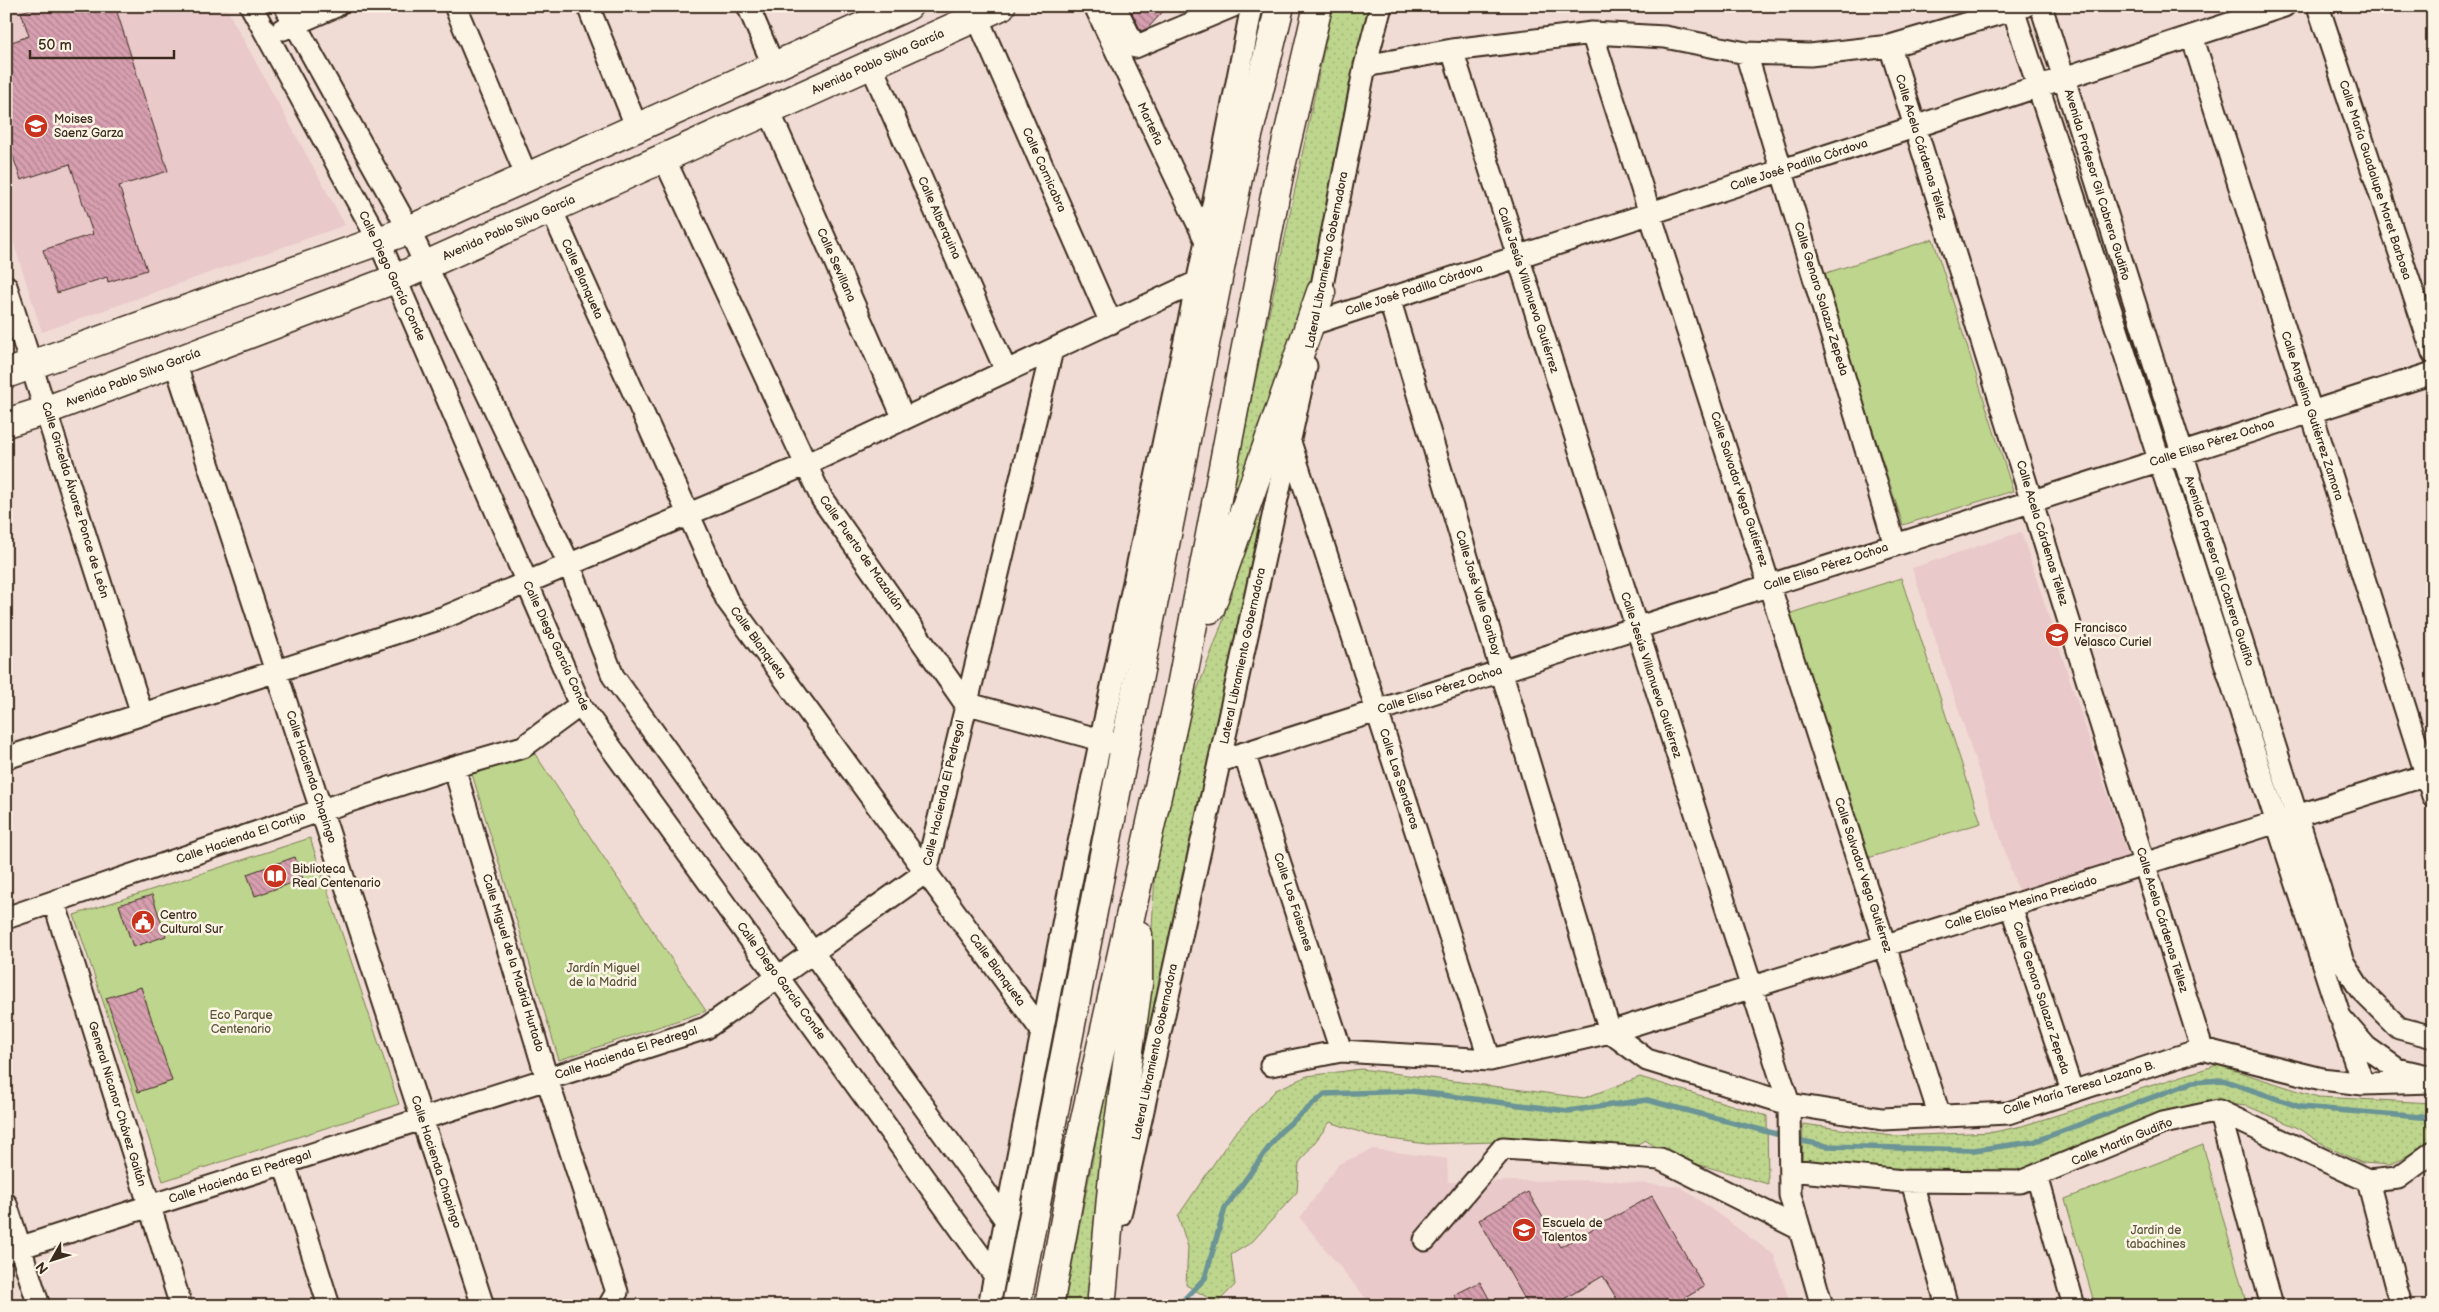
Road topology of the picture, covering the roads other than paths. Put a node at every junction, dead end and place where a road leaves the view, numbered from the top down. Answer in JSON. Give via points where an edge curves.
{"nodes":[{"id":1,"x":251,"y":6,"type":"edge"},
{"id":2,"x":336,"y":6,"type":"edge"},
{"id":3,"x":455,"y":6,"type":"edge"},
{"id":4,"x":588,"y":6,"type":"edge"},
{"id":5,"x":748,"y":6,"type":"edge"},
{"id":6,"x":1095,"y":6,"type":"edge"},
{"id":7,"x":1115,"y":6,"type":"edge"},
{"id":8,"x":1233,"y":6,"type":"edge"},
{"id":9,"x":1252,"y":6,"type":"edge"},
{"id":10,"x":1280,"y":6,"type":"edge"},
{"id":11,"x":1318,"y":6,"type":"edge"},
{"id":12,"x":1381,"y":6,"type":"edge"},
{"id":13,"x":2041,"y":6,"type":"edge"},
{"id":14,"x":2284,"y":6,"type":"edge"},
{"id":15,"x":2318,"y":6,"type":"edge"},
{"id":16,"x":904,"y":7,"type":"edge"},
{"id":17,"x":2017,"y":7,"type":"edge"},
{"id":18,"x":989,"y":12,"type":"edge"},
{"id":19,"x":1204,"y":12,"type":"edge"},
{"id":20,"x":290,"y":15,"type":"edge"},
{"id":21,"x":1592,"y":33,"type":"junction"},
{"id":22,"x":268,"y":35,"type":"junction"},
{"id":23,"x":2192,"y":36,"type":"junction"},
{"id":24,"x":1890,"y":46,"type":"junction"},
{"id":25,"x":1452,"y":50,"type":"junction"},
{"id":26,"x":1746,"y":53,"type":"junction"},
{"id":27,"x":871,"y":65,"type":"junction"},
{"id":28,"x":774,"y":66,"type":"junction"},
{"id":29,"x":1365,"y":66,"type":"junction"},
{"id":30,"x":2064,"y":78,"type":"junction"},
{"id":31,"x":2038,"y":86,"type":"junction"},
{"id":32,"x":769,"y":111,"type":"junction"},
{"id":33,"x":1915,"y":127,"type":"junction"},
{"id":34,"x":637,"y":128,"type":"junction"},
{"id":35,"x":664,"y":158,"type":"junction"},
{"id":36,"x":1782,"y":170,"type":"junction"},
{"id":37,"x":527,"y":177,"type":"junction"},
{"id":38,"x":551,"y":210,"type":"junction"},
{"id":39,"x":1650,"y":213,"type":"junction"},
{"id":40,"x":409,"y":230,"type":"junction"},
{"id":41,"x":378,"y":241,"type":"junction"},
{"id":42,"x":1206,"y":241,"type":"junction"},
{"id":43,"x":1518,"y":256,"type":"junction"},
{"id":44,"x":426,"y":266,"type":"junction"},
{"id":45,"x":396,"y":279,"type":"junction"},
{"id":46,"x":1197,"y":282,"type":"junction"},
{"id":47,"x":6,"y":286,"type":"edge"},
{"id":48,"x":1321,"y":292,"type":"junction"},
{"id":49,"x":1389,"y":298,"type":"junction"},
{"id":50,"x":1111,"y":322,"type":"junction"},
{"id":51,"x":1314,"y":323,"type":"junction"},
{"id":52,"x":1052,"y":350,"type":"junction"},
{"id":53,"x":2433,"y":353,"type":"edge"},
{"id":54,"x":176,"y":362,"type":"junction"},
{"id":55,"x":32,"y":366,"type":"junction"},
{"id":56,"x":1006,"y":371,"type":"junction"},
{"id":57,"x":2433,"y":373,"type":"edge"},
{"id":58,"x":6,"y":374,"type":"edge"},
{"id":59,"x":47,"y":410,"type":"junction"},
{"id":60,"x":2311,"y":412,"type":"junction"},
{"id":61,"x":904,"y":419,"type":"junction"},
{"id":62,"x":6,"y":423,"type":"edge"},
{"id":63,"x":1290,"y":441,"type":"junction"},
{"id":64,"x":2182,"y":453,"type":"junction"},
{"id":65,"x":2159,"y":460,"type":"junction"},
{"id":66,"x":805,"y":465,"type":"junction"},
{"id":67,"x":2032,"y":501,"type":"junction"},
{"id":68,"x":688,"y":514,"type":"junction"},
{"id":69,"x":1895,"y":545,"type":"junction"},
{"id":70,"x":569,"y":564,"type":"junction"},
{"id":71,"x":527,"y":582,"type":"junction"},
{"id":72,"x":1770,"y":585,"type":"junction"},
{"id":73,"x":1636,"y":628,"type":"junction"},
{"id":74,"x":1502,"y":670,"type":"junction"},
{"id":75,"x":276,"y":671,"type":"junction"},
{"id":76,"x":1179,"y":697,"type":"junction"},
{"id":77,"x":965,"y":703,"type":"junction"},
{"id":78,"x":580,"y":705,"type":"junction"},
{"id":79,"x":1377,"y":710,"type":"junction"},
{"id":80,"x":142,"y":714,"type":"junction"},
{"id":81,"x":1113,"y":743,"type":"junction"},
{"id":82,"x":1244,"y":753,"type":"junction"},
{"id":83,"x":6,"y":757,"type":"edge"},
{"id":84,"x":1220,"y":761,"type":"junction"},
{"id":85,"x":454,"y":766,"type":"junction"},
{"id":86,"x":2429,"y":774,"type":"edge"},
{"id":87,"x":2433,"y":796,"type":"edge"},
{"id":88,"x":322,"y":810,"type":"junction"},
{"id":89,"x":2297,"y":816,"type":"junction"},
{"id":90,"x":2276,"y":822,"type":"junction"},
{"id":91,"x":2145,"y":864,"type":"junction"},
{"id":92,"x":926,"y":872,"type":"junction"},
{"id":93,"x":1139,"y":876,"type":"junction"},
{"id":94,"x":54,"y":902,"type":"junction"},
{"id":95,"x":2011,"y":906,"type":"junction"},
{"id":96,"x":6,"y":918,"type":"edge"},
{"id":97,"x":1886,"y":945,"type":"junction"},
{"id":98,"x":813,"y":952,"type":"junction"},
{"id":99,"x":778,"y":978,"type":"junction"},
{"id":100,"x":1751,"y":988,"type":"junction"},
{"id":101,"x":2340,"y":1017,"type":"junction"},
{"id":102,"x":1042,"y":1031,"type":"junction"},
{"id":103,"x":1610,"y":1032,"type":"junction"},
{"id":104,"x":2433,"y":1037,"type":"edge"},
{"id":105,"x":2202,"y":1049,"type":"junction"},
{"id":106,"x":1341,"y":1051,"type":"junction"},
{"id":107,"x":1490,"y":1060,"type":"junction"},
{"id":108,"x":1271,"y":1065,"type":"dead end"},
{"id":109,"x":2433,"y":1078,"type":"edge"},
{"id":110,"x":548,"y":1079,"type":"junction"},
{"id":111,"x":2433,"y":1082,"type":"edge"},
{"id":112,"x":2363,"y":1084,"type":"junction"},
{"id":113,"x":2072,"y":1091,"type":"junction"},
{"id":114,"x":2219,"y":1111,"type":"junction"},
{"id":115,"x":1789,"y":1112,"type":"junction"},
{"id":116,"x":1940,"y":1117,"type":"junction"},
{"id":117,"x":422,"y":1119,"type":"junction"},
{"id":118,"x":2433,"y":1152,"type":"edge"},
{"id":119,"x":284,"y":1163,"type":"junction"},
{"id":120,"x":1790,"y":1170,"type":"junction"},
{"id":121,"x":2037,"y":1176,"type":"junction"},
{"id":122,"x":1912,"y":1182,"type":"junction"},
{"id":123,"x":2368,"y":1182,"type":"junction"},
{"id":124,"x":6,"y":1204,"type":"edge"},
{"id":125,"x":149,"y":1206,"type":"junction"},
{"id":126,"x":1005,"y":1219,"type":"junction"},
{"id":127,"x":1800,"y":1230,"type":"junction"},
{"id":128,"x":1426,"y":1240,"type":"dead end"},
{"id":129,"x":13,"y":1250,"type":"edge"},
{"id":130,"x":995,"y":1276,"type":"junction"},
{"id":131,"x":1101,"y":1301,"type":"edge"},
{"id":132,"x":611,"y":1304,"type":"edge"},
{"id":133,"x":39,"y":1306,"type":"edge"},
{"id":134,"x":180,"y":1306,"type":"edge"},
{"id":135,"x":329,"y":1306,"type":"edge"},
{"id":136,"x":483,"y":1306,"type":"edge"},
{"id":137,"x":989,"y":1306,"type":"edge"},
{"id":138,"x":1016,"y":1306,"type":"edge"},
{"id":139,"x":1049,"y":1306,"type":"edge"},
{"id":140,"x":1822,"y":1306,"type":"edge"},
{"id":141,"x":1947,"y":1306,"type":"edge"},
{"id":142,"x":2074,"y":1306,"type":"edge"},
{"id":143,"x":2272,"y":1306,"type":"edge"},
{"id":144,"x":2401,"y":1306,"type":"edge"}],
"edges":[{"from":1,"to":22,"type":"street","name":"Calle Diego García Conde"},
{"from":2,"to":20,"type":"street"},
{"from":3,"to":37,"type":"street"},
{"from":4,"to":34,"type":"street"},
{"from":5,"to":28,"type":"street"},
{"from":6,"to":42,"type":"street","name":"Marteña"},
{"from":7,"to":19,"type":"street","via":[[1135,47]]},
{"from":8,"to":19,"type":"street"},
{"from":9,"to":42,"type":"street"},
{"from":10,"to":81,"type":"main road","via":[[1240,168]]},
{"from":11,"to":76,"type":"main road","via":[[1279,176]]},
{"from":12,"to":29,"type":"street","name":"Lateral Libramiento Gobernadora"},
{"from":13,"to":30,"type":"street","name":"Avenida Profesor Gil Cabrera Gudiño"},
{"from":14,"to":23,"type":"street","name":"Calle José Padilla Córdova"},
{"from":15,"to":53,"type":"street","name":"Calle María Guadalupe Moret Barbosa"},
{"from":16,"to":28,"type":"main road"},
{"from":17,"to":24,"type":"street"},
{"from":17,"to":31,"type":"street","name":"Avenida Profesor Gil Cabrera Gudiño"},
{"from":18,"to":27,"type":"main road","name":"Avenida Pablo Silva García"},
{"from":18,"to":50,"type":"street","name":"Calle Cornicabra"},
{"from":20,"to":22,"type":"street"},
{"from":20,"to":40,"type":"street"},
{"from":21,"to":25,"type":"street"},
{"from":21,"to":26,"type":"street","via":[[1666,37]]},
{"from":21,"to":39,"type":"street","name":"Calle Salvador Vega Gutiérrez"},
{"from":22,"to":41,"type":"street","name":"Calle Diego García Conde"},
{"from":23,"to":30,"type":"street","name":"Calle José Padilla Córdova"},
{"from":23,"to":60,"type":"street","name":"Calle Angelina Gutiérrez Zamora"},
{"from":24,"to":26,"type":"street","via":[[1810,55]]},
{"from":24,"to":33,"type":"street","name":"Calle Acela Cárdenas Téllez"},
{"from":25,"to":29,"type":"street"},
{"from":25,"to":43,"type":"street","name":"Calle Jesús Villanueva Gutiérrez"},
{"from":26,"to":36,"type":"street","name":"Calle Genaro Salazar Zepeda"},
{"from":27,"to":32,"type":"main road","name":"Avenida Pablo Silva García"},
{"from":27,"to":56,"type":"street","name":"Calle Alberquina"},
{"from":28,"to":34,"type":"main road"},
{"from":29,"to":48,"type":"street","name":"Lateral Libramiento Gobernadora"},
{"from":30,"to":31,"type":"street","name":"Calle José Padilla Córdova"},
{"from":30,"to":64,"type":"street","name":"Avenida Profesor Gil Cabrera Gudiño"},
{"from":31,"to":33,"type":"street","name":"Calle José Padilla Córdova"},
{"from":31,"to":65,"type":"street","name":"Avenida Profesor Gil Cabrera Gudiño"},
{"from":32,"to":35,"type":"main road","name":"Avenida Pablo Silva García"},
{"from":32,"to":61,"type":"street","name":"Calle Sevillana"},
{"from":33,"to":36,"type":"street","name":"Calle José Padilla Córdova"},
{"from":33,"to":67,"type":"street","name":"Calle Acela Cárdenas Téllez"},
{"from":34,"to":37,"type":"main road"},
{"from":35,"to":38,"type":"main road","name":"Avenida Pablo Silva García"},
{"from":35,"to":66,"type":"street","name":"Calle Puerto de Mazatlán"},
{"from":36,"to":39,"type":"street","name":"Calle José Padilla Córdova"},
{"from":36,"to":69,"type":"street","name":"Calle Genaro Salazar Zepeda"},
{"from":37,"to":40,"type":"main road"},
{"from":38,"to":44,"type":"main road","name":"Avenida Pablo Silva García"},
{"from":38,"to":68,"type":"street","name":"Calle Blanqueta"},
{"from":39,"to":43,"type":"street","name":"Calle José Padilla Córdova"},
{"from":39,"to":72,"type":"street","name":"Calle Salvador Vega Gutiérrez"},
{"from":40,"to":41,"type":"main road"},
{"from":40,"to":44,"type":"street"},
{"from":41,"to":45,"type":"street","name":"Calle Diego García Conde"},
{"from":41,"to":55,"type":"main road"},
{"from":42,"to":46,"type":"street"},
{"from":43,"to":49,"type":"street","name":"Calle José Padilla Córdova"},
{"from":43,"to":73,"type":"street","name":"Calle Jesús Villanueva Gutiérrez"},
{"from":44,"to":45,"type":"main road","name":"Avenida Pablo Silva García"},
{"from":44,"to":70,"type":"street"},
{"from":45,"to":54,"type":"main road","name":"Avenida Pablo Silva García"},
{"from":45,"to":71,"type":"street","name":"Calle Diego García Conde"},
{"from":46,"to":50,"type":"street"},
{"from":46,"to":81,"type":"street"},
{"from":47,"to":55,"type":"street","name":"Calle Gricelda Álvarez Ponce de León"},
{"from":48,"to":51,"type":"street","name":"Lateral Libramiento Gobernadora"},
{"from":48,"to":76,"type":"main road"},
{"from":49,"to":51,"type":"street","name":"Calle José Padilla Córdova"},
{"from":49,"to":74,"type":"street","name":"Calle José Valle Garibay"},
{"from":50,"to":52,"type":"street"},
{"from":51,"to":63,"type":"street","name":"Lateral Libramiento Gobernadora"},
{"from":52,"to":56,"type":"street"},
{"from":52,"to":77,"type":"street","name":"Calle Hacienda El Pedregal"},
{"from":54,"to":59,"type":"main road","name":"Avenida Pablo Silva García"},
{"from":54,"to":75,"type":"street","name":"Calle Hacienda Chapingo"},
{"from":55,"to":58,"type":"main road"},
{"from":55,"to":59,"type":"street","name":"Calle Gricelda Álvarez Ponce de León"},
{"from":56,"to":61,"type":"street"},
{"from":57,"to":60,"type":"street","name":"Calle Elisa Pérez Ochoa"},
{"from":59,"to":62,"type":"main road","name":"Avenida Pablo Silva García"},
{"from":59,"to":80,"type":"street","name":"Calle Gricelda Álvarez Ponce de León"},
{"from":60,"to":64,"type":"street","name":"Calle Elisa Pérez Ochoa"},
{"from":60,"to":86,"type":"street","name":"Calle Angelina Gutiérrez Zamora"},
{"from":61,"to":66,"type":"street"},
{"from":63,"to":79,"type":"street","name":"Calle Los Senderos"},
{"from":63,"to":84,"type":"street","name":"Lateral Libramiento Gobernadora"},
{"from":64,"to":65,"type":"street","name":"Calle Elisa Pérez Ochoa"},
{"from":64,"to":89,"type":"street","name":"Avenida Profesor Gil Cabrera Gudiño"},
{"from":65,"to":67,"type":"street","name":"Calle Elisa Pérez Ochoa"},
{"from":65,"to":90,"type":"street","name":"Avenida Profesor Gil Cabrera Gudiño"},
{"from":66,"to":68,"type":"street"},
{"from":66,"to":77,"type":"street","name":"Calle Puerto de Mazatlán","via":[[822,498]]},
{"from":67,"to":69,"type":"street","name":"Calle Elisa Pérez Ochoa"},
{"from":67,"to":91,"type":"street","name":"Calle Acela Cárdenas Téllez"},
{"from":68,"to":70,"type":"street"},
{"from":68,"to":92,"type":"street","name":"Calle Blanqueta","via":[[727,600]]},
{"from":69,"to":72,"type":"street","name":"Calle Elisa Pérez Ochoa"},
{"from":70,"to":71,"type":"street"},
{"from":70,"to":98,"type":"street","via":[[613,676]]},
{"from":71,"to":75,"type":"street","via":[[445,617]]},
{"from":71,"to":78,"type":"street","name":"Calle Diego García Conde"},
{"from":72,"to":73,"type":"street","name":"Calle Elisa Pérez Ochoa"},
{"from":72,"to":97,"type":"street","name":"Calle Salvador Vega Gutiérrez"},
{"from":73,"to":74,"type":"street","name":"Calle Elisa Pérez Ochoa"},
{"from":73,"to":100,"type":"street","name":"Calle Jesús Villanueva Gutiérrez"},
{"from":74,"to":79,"type":"street","name":"Calle Elisa Pérez Ochoa"},
{"from":74,"to":103,"type":"street","name":"Calle José Valle Garibay"},
{"from":75,"to":80,"type":"street"},
{"from":75,"to":88,"type":"street","name":"Calle Hacienda Chapingo"},
{"from":76,"to":93,"type":"main road"},
{"from":77,"to":81,"type":"street"},
{"from":77,"to":92,"type":"street","name":"Calle Hacienda El Pedregal"},
{"from":78,"to":85,"type":"street","name":"Calle Hacienda El Cortijo","via":[[523,747]]},
{"from":78,"to":99,"type":"street","name":"Calle Diego García Conde"},
{"from":79,"to":82,"type":"street","name":"Calle Elisa Pérez Ochoa"},
{"from":79,"to":107,"type":"street","name":"Calle Los Senderos"},
{"from":80,"to":83,"type":"street"},
{"from":81,"to":102,"type":"street"},
{"from":81,"to":138,"type":"main road"},
{"from":82,"to":84,"type":"street","name":"Calle Elisa Pérez Ochoa"},
{"from":82,"to":106,"type":"street","name":"Calle Los Faisanes"},
{"from":84,"to":131,"type":"street","name":"Lateral Libramiento Gobernadora"},
{"from":85,"to":88,"type":"street","name":"Calle Hacienda El Cortijo"},
{"from":85,"to":110,"type":"street","name":"Calle Miguel de la Madrid Hurtado"},
{"from":86,"to":87,"type":"street","name":"Calle Angelina Gutiérrez Zamora"},
{"from":86,"to":89,"type":"street","name":"Calle Eloísa Mesina Preciado"},
{"from":88,"to":94,"type":"street","name":"Calle Hacienda El Cortijo"},
{"from":88,"to":117,"type":"street","name":"Calle Hacienda Chapingo"},
{"from":89,"to":90,"type":"street","name":"Calle Eloísa Mesina Preciado"},
{"from":89,"to":104,"type":"street","name":"Avenida Profesor Gil Cabrera Gudiño","via":[[2343,962],[2360,989],[2399,1028]]},
{"from":90,"to":91,"type":"street","name":"Calle Eloísa Mesina Preciado"},
{"from":90,"to":101,"type":"street","name":"Avenida Profesor Gil Cabrera Gudiño"},
{"from":91,"to":95,"type":"street","name":"Calle Eloísa Mesina Preciado"},
{"from":91,"to":105,"type":"street","name":"Calle Acela Cárdenas Téllez"},
{"from":92,"to":98,"type":"street","name":"Calle Hacienda El Pedregal"},
{"from":92,"to":102,"type":"street","name":"Calle Blanqueta"},
{"from":93,"to":131,"type":"main road","via":[[1138,984],[1115,1154]]},
{"from":93,"to":139,"type":"main road","via":[[1076,1160]]},
{"from":94,"to":96,"type":"street","name":"Calle Hacienda El Cortijo"},
{"from":94,"to":125,"type":"street","name":"General Nicanor Chávez Gaitán"},
{"from":95,"to":97,"type":"street","name":"Calle Eloísa Mesina Preciado"},
{"from":95,"to":113,"type":"street","name":"Calle Genaro Salazar Zepeda"},
{"from":97,"to":100,"type":"street","name":"Calle Eloísa Mesina Preciado"},
{"from":97,"to":116,"type":"street","name":"Calle Salvador Vega Gutiérrez"},
{"from":98,"to":99,"type":"street","name":"Calle Hacienda El Pedregal"},
{"from":98,"to":126,"type":"street"},
{"from":99,"to":110,"type":"street","name":"Calle Hacienda El Pedregal","via":[[706,1028]]},
{"from":99,"to":130,"type":"street","name":"Calle Diego García Conde"},
{"from":100,"to":103,"type":"street","name":"Calle Eloísa Mesina Preciado"},
{"from":100,"to":115,"type":"street","name":"Calle Jesús Villanueva Gutiérrez"},
{"from":101,"to":109,"type":"street","name":"Avenida Profesor Gil Cabrera Gudiño","via":[[2366,1047],[2397,1069]]},
{"from":101,"to":112,"type":"street","name":"Avenida Profesor Gil Cabrera Gudiño"},
{"from":102,"to":126,"type":"street"},
{"from":103,"to":107,"type":"street"},
{"from":103,"to":115,"type":"street","name":"Calle María Teresa Lozano B.","via":[[1647,1060]]},
{"from":105,"to":112,"type":"street","via":[[2322,1079]]},
{"from":105,"to":113,"type":"street","name":"Calle María Teresa Lozano B."},
{"from":106,"to":107,"type":"street"},
{"from":106,"to":108,"type":"street"},
{"from":110,"to":117,"type":"street","name":"Calle Hacienda El Pedregal"},
{"from":110,"to":132,"type":"street","name":"Calle Miguel de la Madrid Hurtado","via":[[617,1292]]},
{"from":111,"to":112,"type":"street"},
{"from":113,"to":116,"type":"street","name":"Calle María Teresa Lozano B.","via":[[2008,1113]]},
{"from":114,"to":121,"type":"street","name":"Calle Martín Gudiño","via":[[2163,1123]]},
{"from":114,"to":123,"type":"street"},
{"from":114,"to":143,"type":"street"},
{"from":115,"to":116,"type":"street","name":"Calle María Teresa Lozano B.","via":[[1882,1119]]},
{"from":115,"to":120,"type":"street","name":"Calle Jesús Villanueva Gutiérrez"},
{"from":117,"to":119,"type":"street","name":"Calle Hacienda El Pedregal"},
{"from":117,"to":136,"type":"street","name":"Calle Hacienda Chapingo"},
{"from":118,"to":123,"type":"street","via":[[2398,1178]]},
{"from":119,"to":125,"type":"street","name":"Calle Hacienda El Pedregal"},
{"from":119,"to":135,"type":"street"},
{"from":120,"to":122,"type":"street","name":"Calle Martín Gudiño"},
{"from":120,"to":127,"type":"street","name":"Calle Jesús Villanueva Gutiérrez","via":[[1790,1195]]},
{"from":121,"to":122,"type":"street","name":"Calle Martín Gudiño","via":[[2020,1182]]},
{"from":121,"to":142,"type":"street"},
{"from":122,"to":141,"type":"street"},
{"from":123,"to":144,"type":"street"},
{"from":124,"to":129,"type":"street"},
{"from":125,"to":129,"type":"street","name":"Calle Hacienda El Pedregal"},
{"from":125,"to":134,"type":"street","name":"General Nicanor Chávez Gaitán"},
{"from":126,"to":130,"type":"street"},
{"from":127,"to":128,"type":"street","via":[[1660,1159],[1503,1148]]},
{"from":127,"to":140,"type":"street","name":"Calle Jesús Villanueva Gutiérrez"},
{"from":129,"to":133,"type":"street"},
{"from":130,"to":137,"type":"street"}]}
